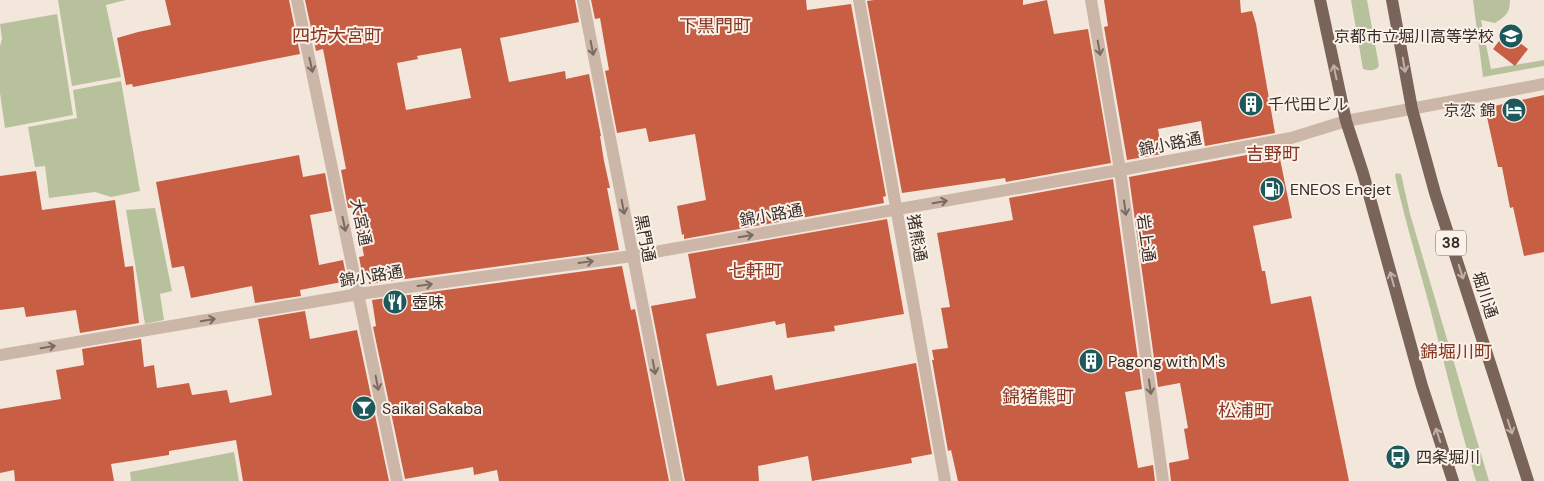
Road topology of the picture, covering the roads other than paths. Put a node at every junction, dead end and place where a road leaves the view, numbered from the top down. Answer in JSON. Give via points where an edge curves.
{"nodes":[{"id":1,"x":297,"y":0,"type":"edge"},
{"id":2,"x":583,"y":0,"type":"edge"},
{"id":3,"x":859,"y":0,"type":"edge"},
{"id":4,"x":1091,"y":0,"type":"edge"},
{"id":5,"x":1320,"y":0,"type":"edge"},
{"id":6,"x":1392,"y":0,"type":"edge"},
{"id":7,"x":1544,"y":84,"type":"edge"},
{"id":8,"x":1412,"y":109,"type":"junction"},
{"id":9,"x":1346,"y":122,"type":"junction"},
{"id":10,"x":1120,"y":170,"type":"junction"},
{"id":11,"x":896,"y":210,"type":"junction"},
{"id":12,"x":632,"y":256,"type":"junction"},
{"id":13,"x":359,"y":294,"type":"junction"},
{"id":14,"x":0,"y":355,"type":"edge"},
{"id":15,"x":397,"y":481,"type":"edge"},
{"id":16,"x":677,"y":481,"type":"edge"},
{"id":17,"x":945,"y":481,"type":"edge"},
{"id":18,"x":1163,"y":481,"type":"edge"},
{"id":19,"x":1453,"y":481,"type":"edge"},
{"id":20,"x":1528,"y":481,"type":"edge"}],
"edges":[{"from":1,"to":13,"type":"street","name":"大宮通","one_way":true},
{"from":2,"to":12,"type":"street","name":"黒門通","one_way":true},
{"from":3,"to":11,"type":"street","name":"猪熊通"},
{"from":4,"to":10,"type":"street","name":"岩上通","one_way":true},
{"from":9,"to":5,"type":"main road","one_way":true},
{"from":6,"to":8,"type":"main road","name":"堀川通","number":"38","one_way":true},
{"from":7,"to":8,"type":"street","name":"錦小路通"},
{"from":8,"to":9,"type":"street","name":"錦小路通"},
{"from":8,"to":20,"type":"main road","name":"堀川通","number":"38","one_way":true,"via":[[1435,193]]},
{"from":9,"to":10,"type":"street","name":"錦小路通","via":[[1291,138]]},
{"from":19,"to":9,"type":"main road","one_way":true,"via":[[1422,386]]},
{"from":11,"to":10,"type":"street","name":"錦小路通","one_way":true},
{"from":10,"to":18,"type":"street","name":"岩上通","one_way":true},
{"from":12,"to":11,"type":"street","name":"錦小路通","one_way":true},
{"from":11,"to":17,"type":"street","name":"猪熊通"},
{"from":13,"to":12,"type":"street","name":"錦小路通","one_way":true},
{"from":12,"to":16,"type":"street","name":"黒門通","one_way":true},
{"from":14,"to":13,"type":"street","name":"錦小路通","one_way":true},
{"from":13,"to":15,"type":"street","name":"大宮通","one_way":true}]}
